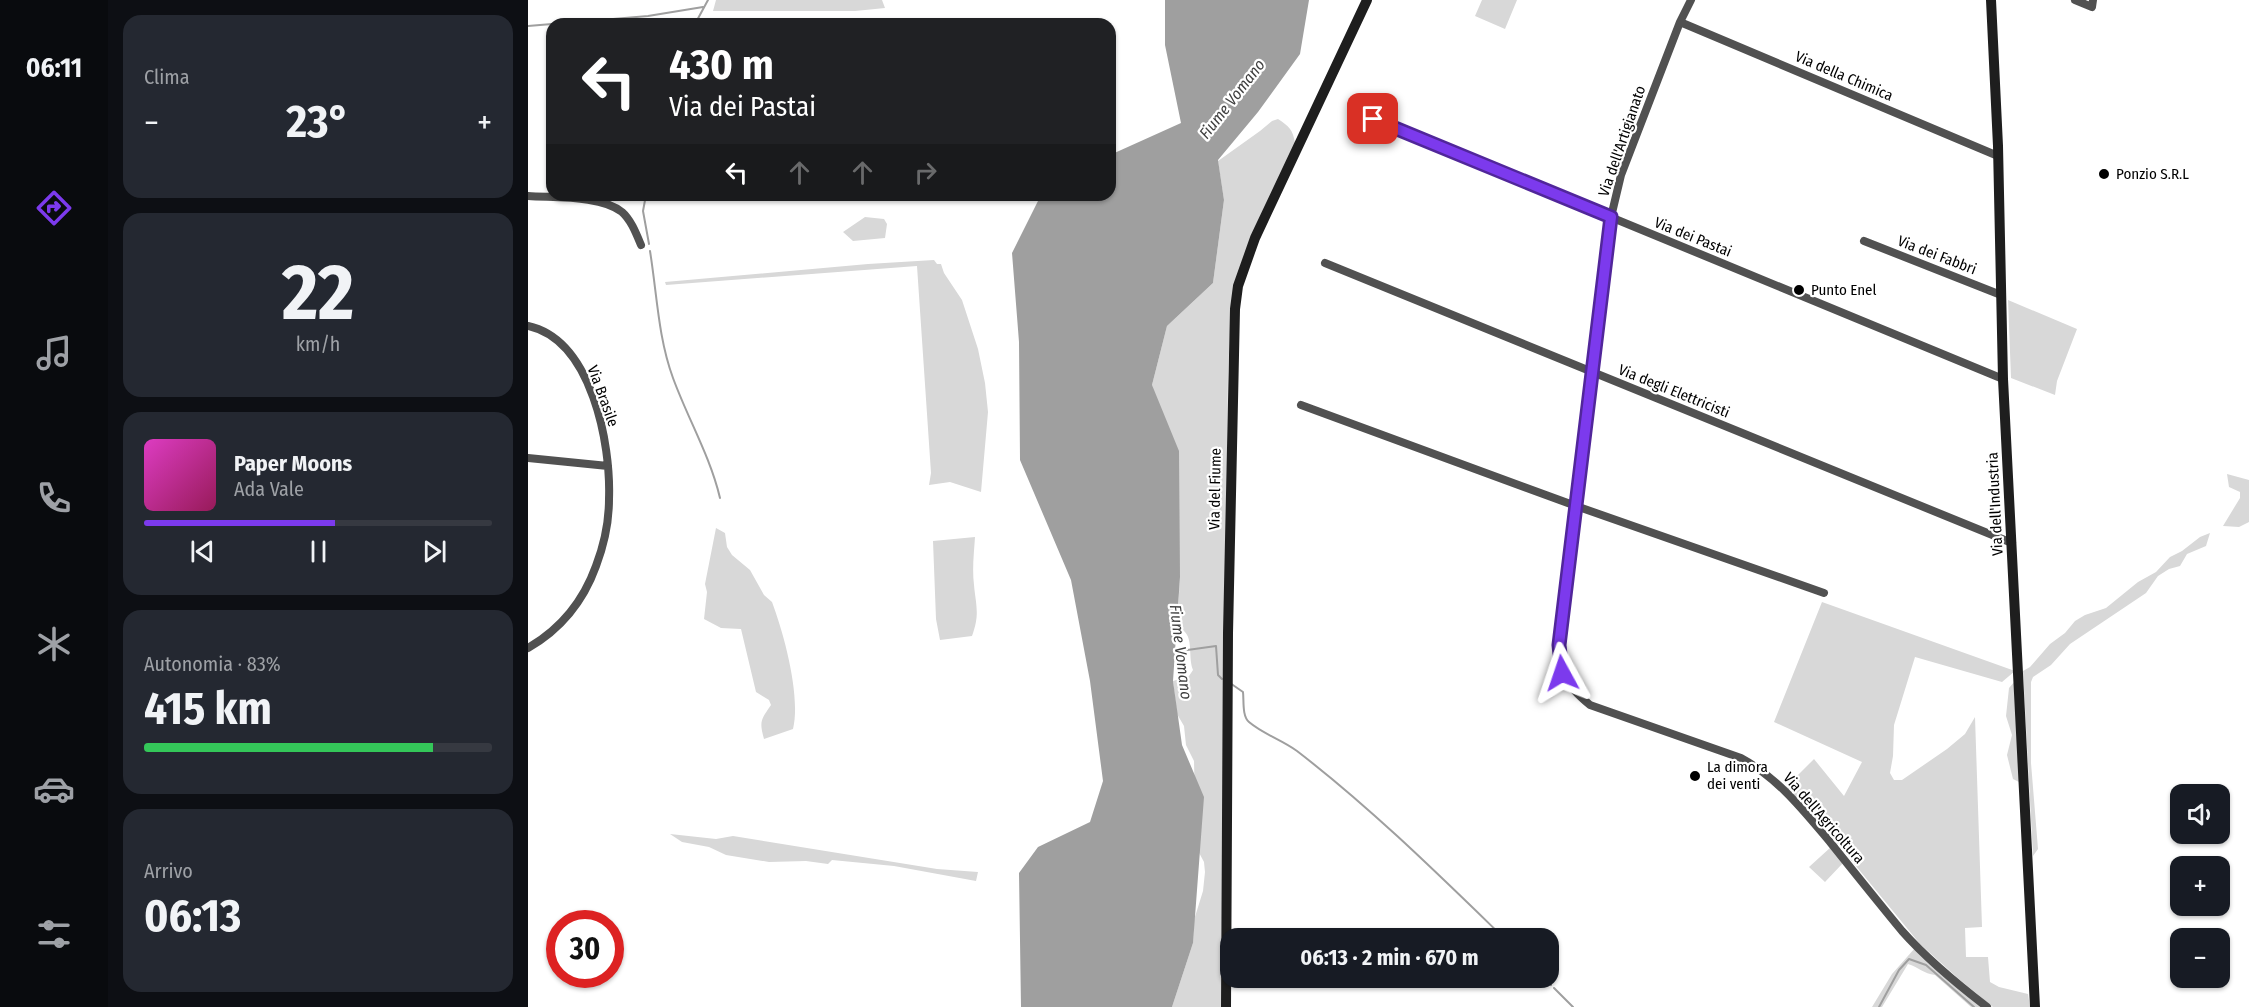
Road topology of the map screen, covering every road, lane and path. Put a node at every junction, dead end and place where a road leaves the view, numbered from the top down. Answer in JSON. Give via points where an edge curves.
{"nodes":[{"id":1,"x":1367,"y":0,"type":"edge"},
{"id":2,"x":1691,"y":0,"type":"edge"},
{"id":3,"x":1991,"y":0,"type":"edge"},
{"id":4,"x":2075,"y":0,"type":"edge"},
{"id":5,"x":2093,"y":0,"type":"edge"},
{"id":6,"x":1680,"y":22,"type":"junction"},
{"id":7,"x":1373,"y":119,"type":"dead end"},
{"id":8,"x":1998,"y":156,"type":"junction"},
{"id":9,"x":528,"y":196,"type":"edge"},
{"id":10,"x":546,"y":197,"type":"edge"},
{"id":11,"x":589,"y":201,"type":"edge"},
{"id":12,"x":1611,"y":217,"type":"junction"},
{"id":13,"x":1864,"y":241,"type":"dead end"},
{"id":14,"x":641,"y":245,"type":"dead end"},
{"id":15,"x":1325,"y":262,"type":"dead end"},
{"id":16,"x":2001,"y":295,"type":"junction"},
{"id":17,"x":528,"y":326,"type":"edge"},
{"id":18,"x":1592,"y":372,"type":"junction"},
{"id":19,"x":2003,"y":379,"type":"junction"},
{"id":20,"x":1301,"y":405,"type":"dead end"},
{"id":21,"x":528,"y":458,"type":"edge"},
{"id":22,"x":608,"y":466,"type":"junction"},
{"id":23,"x":1576,"y":506,"type":"junction"},
{"id":24,"x":2012,"y":543,"type":"junction"},
{"id":25,"x":1824,"y":593,"type":"dead end"},
{"id":26,"x":528,"y":648,"type":"edge"},
{"id":27,"x":1571,"y":689,"type":"joint"},
{"id":28,"x":1226,"y":1007,"type":"edge"},
{"id":29,"x":1987,"y":1007,"type":"edge"},
{"id":30,"x":2035,"y":1007,"type":"edge"}],
"edges":[{"from":1,"to":28,"type":"street","name":"Via del Fiume","via":[[1255,238],[1238,286],[1228,645]]},
{"from":2,"to":6,"type":"street","name":"Via dell'Artigianato"},
{"from":3,"to":8,"type":"street","name":"Via dell'Industria"},
{"from":4,"to":5,"type":"street","via":[[2092,7]]},
{"from":6,"to":8,"type":"street","name":"Via della Chimica"},
{"from":6,"to":12,"type":"street","name":"Via dell'Artigianato","via":[[1621,175]]},
{"from":7,"to":12,"type":"street","name":"Via dei Pastai"},
{"from":8,"to":16,"type":"street","name":"Via dell'Industria"},
{"from":9,"to":10,"type":"street"},
{"from":11,"to":14,"type":"street","via":[[612,206],[629,220]]},
{"from":12,"to":18,"type":"street","name":"Via dell'Artigianato"},
{"from":12,"to":19,"type":"street","name":"Via dei Pastai"},
{"from":13,"to":16,"type":"street","name":"Via dei Fabbri"},
{"from":15,"to":18,"type":"street","name":"Via degli Elettricisti"},
{"from":16,"to":19,"type":"street","name":"Via dell'Industria"},
{"from":17,"to":22,"type":"street","name":"Via Brasile","via":[[559,340],[579,367],[602,429]]},
{"from":18,"to":23,"type":"street","name":"Via dell'Artigianato"},
{"from":18,"to":24,"type":"street","name":"Via degli Elettricisti"},
{"from":19,"to":24,"type":"street","name":"Via dell'Industria"},
{"from":20,"to":23,"type":"street"},
{"from":21,"to":22,"type":"street"},
{"from":22,"to":26,"type":"street","name":"Via Brasile","via":[[608,520],[594,573],[566,619]]},
{"from":23,"to":25,"type":"street"},
{"from":23,"to":27,"type":"street","name":"Via dell'Artigianato","via":[[1559,645],[1562,673]]},
{"from":24,"to":30,"type":"street","name":"Via dell'Industria"},
{"from":27,"to":29,"type":"street","name":"Via dell'Agricoltura","via":[[1590,705],[1758,767],[1805,812],[1904,932]]}]}
